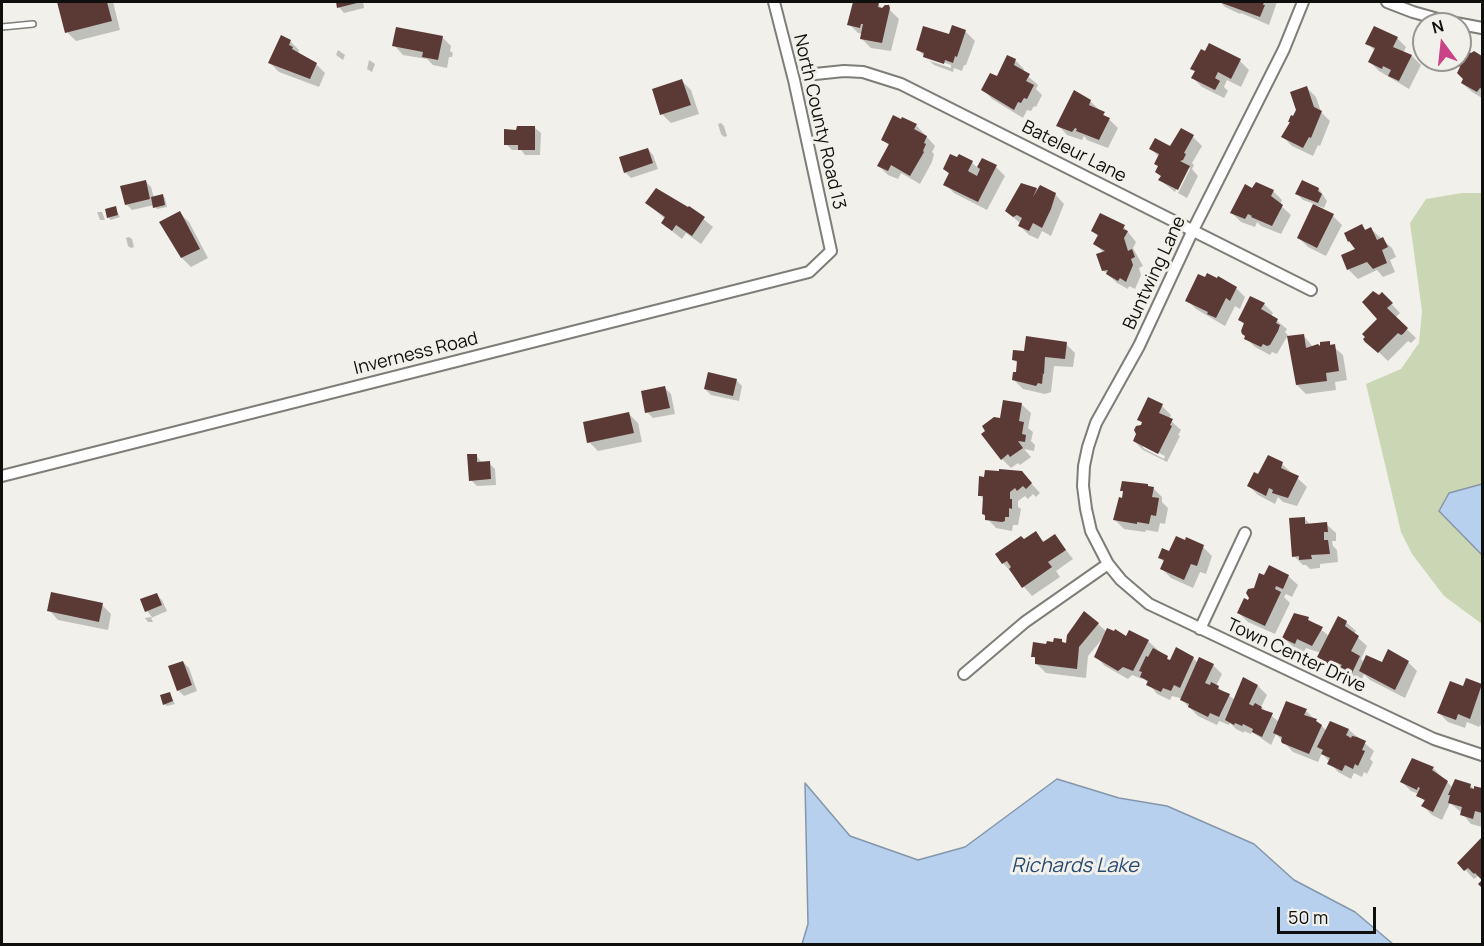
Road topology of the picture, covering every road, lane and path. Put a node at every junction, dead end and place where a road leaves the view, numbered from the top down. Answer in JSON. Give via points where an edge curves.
{"nodes":[{"id":1,"x":774,"y":2,"type":"edge"},
{"id":2,"x":1303,"y":2,"type":"edge"},
{"id":3,"x":1387,"y":2,"type":"edge"},
{"id":4,"x":33,"y":24,"type":"dead end"},
{"id":5,"x":2,"y":27,"type":"edge"},
{"id":6,"x":1482,"y":28,"type":"edge"},
{"id":7,"x":815,"y":74,"type":"dead end"},
{"id":8,"x":1193,"y":230,"type":"junction"},
{"id":9,"x":831,"y":251,"type":"joint"},
{"id":10,"x":1311,"y":290,"type":"dead end"},
{"id":11,"x":2,"y":476,"type":"edge"},
{"id":12,"x":1245,"y":532,"type":"dead end"},
{"id":13,"x":1108,"y":564,"type":"junction"},
{"id":14,"x":1200,"y":629,"type":"junction"},
{"id":15,"x":964,"y":674,"type":"dead end"},
{"id":16,"x":1482,"y":755,"type":"edge"}],
"edges":[{"from":1,"to":9,"type":"street","name":"North County Road 13"},
{"from":2,"to":8,"type":"street","name":"Buntwing Lane","via":[[1284,49]]},
{"from":3,"to":6,"type":"street"},
{"from":4,"to":5,"type":"lane"},
{"from":7,"to":8,"type":"street","name":"Bateleur Lane","via":[[863,72],[901,84]]},
{"from":8,"to":10,"type":"street","name":"Bateleur Lane"},
{"from":8,"to":13,"type":"street","name":"Buntwing Lane","via":[[1139,346],[1096,423],[1088,447],[1083,486],[1086,509],[1091,531]]},
{"from":9,"to":11,"type":"street","name":"Inverness Road","via":[[808,272]]},
{"from":12,"to":14,"type":"street"},
{"from":13,"to":14,"type":"street","name":"Town Center Drive","via":[[1149,604]]},
{"from":13,"to":15,"type":"street","via":[[1025,622]]},
{"from":14,"to":16,"type":"street","name":"Town Center Drive","via":[[1434,739]]}]}
